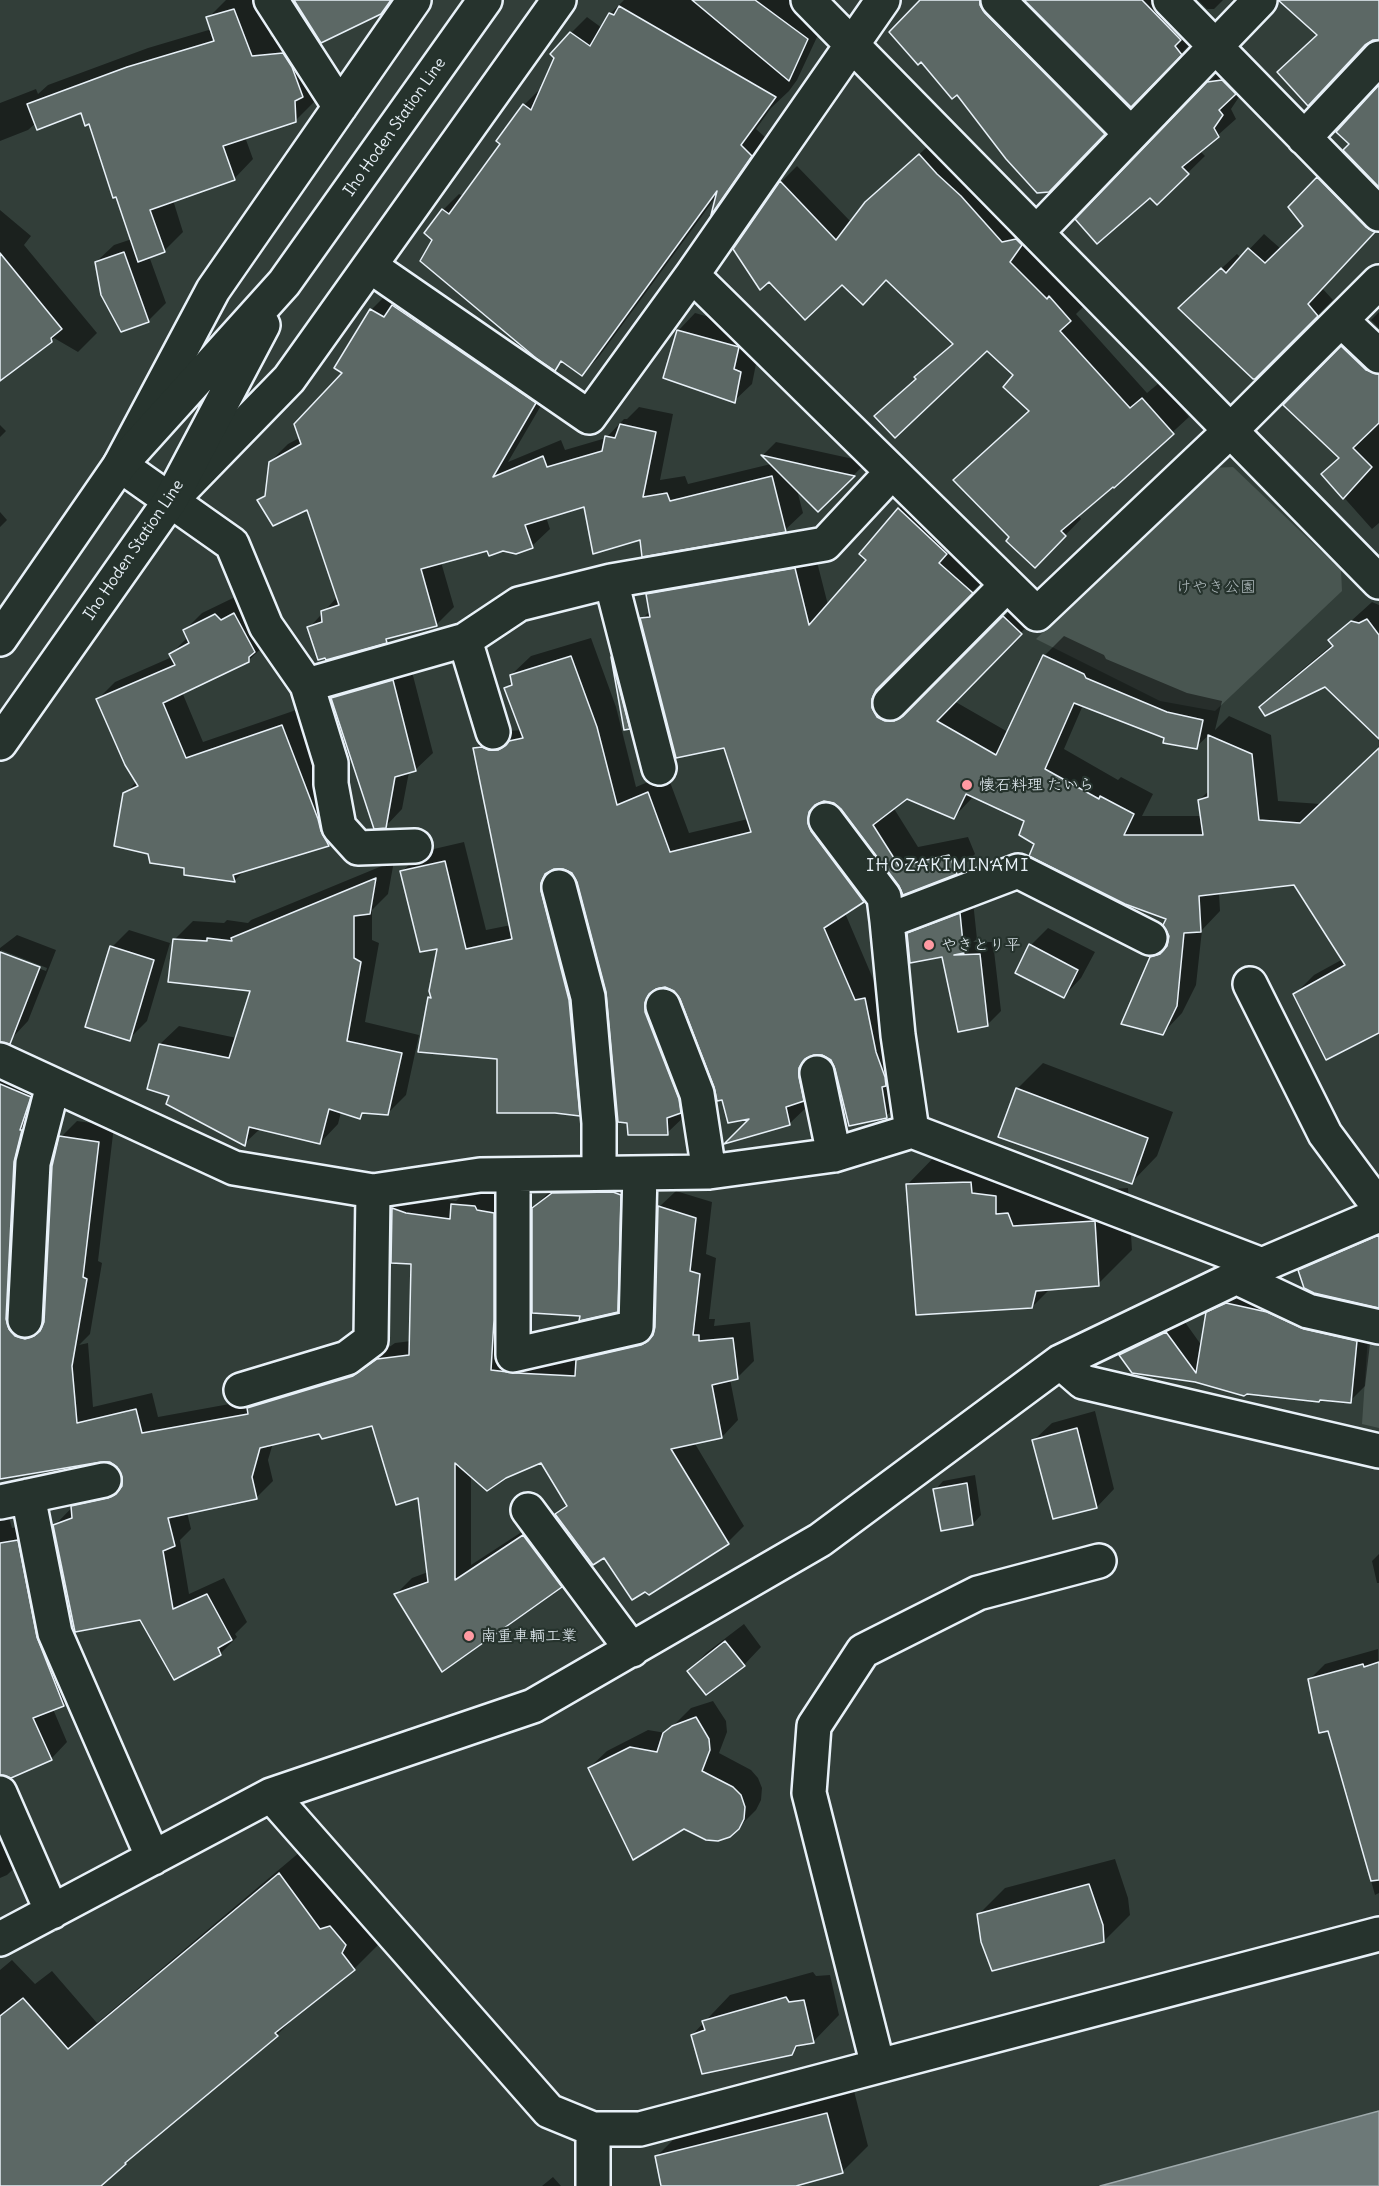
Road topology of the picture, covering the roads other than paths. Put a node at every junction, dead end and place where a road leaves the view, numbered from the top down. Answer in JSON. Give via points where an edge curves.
{"nodes":[{"id":1,"x":271,"y":0,"type":"edge"},
{"id":2,"x":414,"y":0,"type":"edge"},
{"id":3,"x":485,"y":0,"type":"edge"},
{"id":4,"x":559,"y":0,"type":"edge"},
{"id":5,"x":808,"y":0,"type":"edge"},
{"id":6,"x":883,"y":0,"type":"edge"},
{"id":7,"x":998,"y":0,"type":"edge"},
{"id":8,"x":1170,"y":0,"type":"edge"},
{"id":9,"x":1260,"y":0,"type":"edge"},
{"id":10,"x":853,"y":45,"type":"junction"},
{"id":11,"x":1216,"y":46,"type":"junction"},
{"id":12,"x":1379,"y":58,"type":"edge"},
{"id":13,"x":340,"y":107,"type":"junction"},
{"id":14,"x":1131,"y":134,"type":"junction"},
{"id":15,"x":1304,"y":138,"type":"junction"},
{"id":16,"x":1379,"y":213,"type":"edge"},
{"id":17,"x":1037,"y":232,"type":"junction"},
{"id":18,"x":370,"y":266,"type":"junction"},
{"id":19,"x":692,"y":275,"type":"junction"},
{"id":20,"x":1379,"y":282,"type":"edge"},
{"id":21,"x":284,"y":283,"type":"junction"},
{"id":22,"x":1341,"y":320,"type":"junction"},
{"id":23,"x":1379,"y":356,"type":"edge"},
{"id":24,"x":1231,"y":430,"type":"junction"},
{"id":25,"x":120,"y":465,"type":"junction"},
{"id":26,"x":892,"y":472,"type":"junction"},
{"id":27,"x":170,"y":501,"type":"junction"},
{"id":28,"x":611,"y":581,"type":"junction"},
{"id":29,"x":1379,"y":582,"type":"edge"},
{"id":30,"x":1007,"y":585,"type":"junction"},
{"id":31,"x":0,"y":639,"type":"edge"},
{"id":32,"x":465,"y":640,"type":"junction"},
{"id":33,"x":307,"y":685,"type":"junction"},
{"id":34,"x":890,"y":703,"type":"dead end"},
{"id":35,"x":493,"y":732,"type":"dead end"},
{"id":36,"x":0,"y":743,"type":"edge"},
{"id":37,"x":659,"y":768,"type":"dead end"},
{"id":38,"x":826,"y":820,"type":"dead end"},
{"id":39,"x":415,"y":846,"type":"dead end"},
{"id":40,"x":559,"y":887,"type":"dead end"},
{"id":41,"x":887,"y":921,"type":"junction"},
{"id":42,"x":1150,"y":938,"type":"dead end"},
{"id":43,"x":1250,"y":984,"type":"dead end"},
{"id":44,"x":663,"y":1006,"type":"dead end"},
{"id":45,"x":0,"y":1060,"type":"edge"},
{"id":46,"x":818,"y":1073,"type":"dead end"},
{"id":47,"x":53,"y":1085,"type":"junction"},
{"id":48,"x":912,"y":1131,"type":"junction"},
{"id":49,"x":834,"y":1155,"type":"junction"},
{"id":50,"x":710,"y":1172,"type":"junction"},
{"id":51,"x":599,"y":1173,"type":"junction"},
{"id":52,"x":640,"y":1173,"type":"junction"},
{"id":53,"x":513,"y":1174,"type":"junction"},
{"id":54,"x":373,"y":1191,"type":"junction"},
{"id":55,"x":1379,"y":1207,"type":"edge"},
{"id":56,"x":1379,"y":1215,"type":"edge"},
{"id":57,"x":1249,"y":1271,"type":"junction"},
{"id":58,"x":25,"y":1320,"type":"dead end"},
{"id":59,"x":1379,"y":1327,"type":"edge"},
{"id":60,"x":1060,"y":1362,"type":"junction"},
{"id":61,"x":241,"y":1390,"type":"dead end"},
{"id":62,"x":1379,"y":1451,"type":"edge"},
{"id":63,"x":104,"y":1480,"type":"dead end"},
{"id":64,"x":14,"y":1499,"type":"edge"},
{"id":65,"x":528,"y":1510,"type":"dead end"},
{"id":66,"x":1099,"y":1561,"type":"dead end"},
{"id":67,"x":632,"y":1650,"type":"junction"},
{"id":68,"x":0,"y":1793,"type":"edge"},
{"id":69,"x":271,"y":1795,"type":"junction"},
{"id":70,"x":153,"y":1858,"type":"junction"},
{"id":71,"x":52,"y":1911,"type":"junction"},
{"id":72,"x":1379,"y":1934,"type":"edge"},
{"id":73,"x":0,"y":1939,"type":"edge"},
{"id":74,"x":878,"y":2066,"type":"junction"},
{"id":75,"x":592,"y":2129,"type":"junction"},
{"id":76,"x":593,"y":2186,"type":"edge"}],
"edges":[{"from":1,"to":13,"type":"street"},
{"from":2,"to":13,"type":"street"},
{"from":3,"to":21,"type":"street","name":"Iho Hoden Station Line"},
{"from":4,"to":18,"type":"street"},
{"from":5,"to":10,"type":"street"},
{"from":6,"to":10,"type":"street"},
{"from":7,"to":14,"type":"street"},
{"from":8,"to":11,"type":"street"},
{"from":9,"to":11,"type":"street"},
{"from":10,"to":17,"type":"street"},
{"from":10,"to":19,"type":"street"},
{"from":11,"to":14,"type":"street"},
{"from":11,"to":15,"type":"street"},
{"from":12,"to":15,"type":"street"},
{"from":13,"to":25,"type":"street","via":[[213,290]]},
{"from":14,"to":17,"type":"street"},
{"from":15,"to":16,"type":"street"},
{"from":17,"to":24,"type":"street"},
{"from":18,"to":19,"type":"street","via":[[589,417]]},
{"from":18,"to":27,"type":"street","via":[[289,379]]},
{"from":19,"to":26,"type":"street"},
{"from":20,"to":22,"type":"street"},
{"from":21,"to":25,"type":"street","name":"Iho Hoden Station Line"},
{"from":21,"to":27,"type":"street","name":"Iho Hoden Station Line"},
{"from":22,"to":23,"type":"street"},
{"from":22,"to":24,"type":"street"},
{"from":24,"to":29,"type":"street"},
{"from":24,"to":30,"type":"street","via":[[1037,614]]},
{"from":25,"to":27,"type":"street"},
{"from":25,"to":31,"type":"street","name":"Iho Hoden Station Line"},
{"from":26,"to":28,"type":"street","via":[[825,544]]},
{"from":26,"to":30,"type":"street"},
{"from":27,"to":33,"type":"street","via":[[232,544],[266,627]]},
{"from":27,"to":36,"type":"street","name":"Iho Hoden Station Line"},
{"from":28,"to":32,"type":"street","via":[[519,604]]},
{"from":28,"to":37,"type":"street"},
{"from":30,"to":34,"type":"street"},
{"from":32,"to":33,"type":"street"},
{"from":32,"to":35,"type":"street"},
{"from":33,"to":39,"type":"street","via":[[331,763],[339,827],[358,848]]},
{"from":38,"to":41,"type":"street","via":[[884,897]]},
{"from":40,"to":51,"type":"street","via":[[566,966],[588,996],[599,1123]]},
{"from":41,"to":42,"type":"street","via":[[1018,871]]},
{"from":41,"to":48,"type":"street"},
{"from":43,"to":55,"type":"street","via":[[1325,1134]]},
{"from":44,"to":50,"type":"street","via":[[696,1094]]},
{"from":45,"to":47,"type":"street"},
{"from":46,"to":49,"type":"street"},
{"from":47,"to":54,"type":"street","via":[[234,1168]]},
{"from":47,"to":58,"type":"street","via":[[33,1163]]},
{"from":48,"to":49,"type":"street"},
{"from":48,"to":57,"type":"street"},
{"from":49,"to":50,"type":"street"},
{"from":50,"to":52,"type":"street"},
{"from":51,"to":52,"type":"street"},
{"from":51,"to":53,"type":"street"},
{"from":52,"to":53,"type":"street","via":[[636,1327],[513,1355]]},
{"from":53,"to":54,"type":"street"},
{"from":54,"to":61,"type":"street","via":[[371,1340],[347,1358]]},
{"from":56,"to":57,"type":"street"},
{"from":57,"to":59,"type":"street","via":[[1308,1311]]},
{"from":57,"to":60,"type":"street"},
{"from":60,"to":62,"type":"street","via":[[1083,1382]]},
{"from":60,"to":67,"type":"street","via":[[820,1540]]},
{"from":63,"to":64,"type":"street"},
{"from":64,"to":70,"type":"street","via":[[55,1633]]},
{"from":65,"to":67,"type":"street"},
{"from":66,"to":74,"type":"street","via":[[978,1593],[863,1651],[814,1726],[809,1793]]},
{"from":67,"to":69,"type":"street","via":[[533,1706]]},
{"from":68,"to":71,"type":"street"},
{"from":69,"to":70,"type":"street"},
{"from":69,"to":75,"type":"street","via":[[549,2111]]},
{"from":70,"to":71,"type":"street"},
{"from":71,"to":73,"type":"street"},
{"from":72,"to":74,"type":"street"},
{"from":74,"to":75,"type":"street","via":[[640,2129]]},
{"from":75,"to":76,"type":"street"}]}
